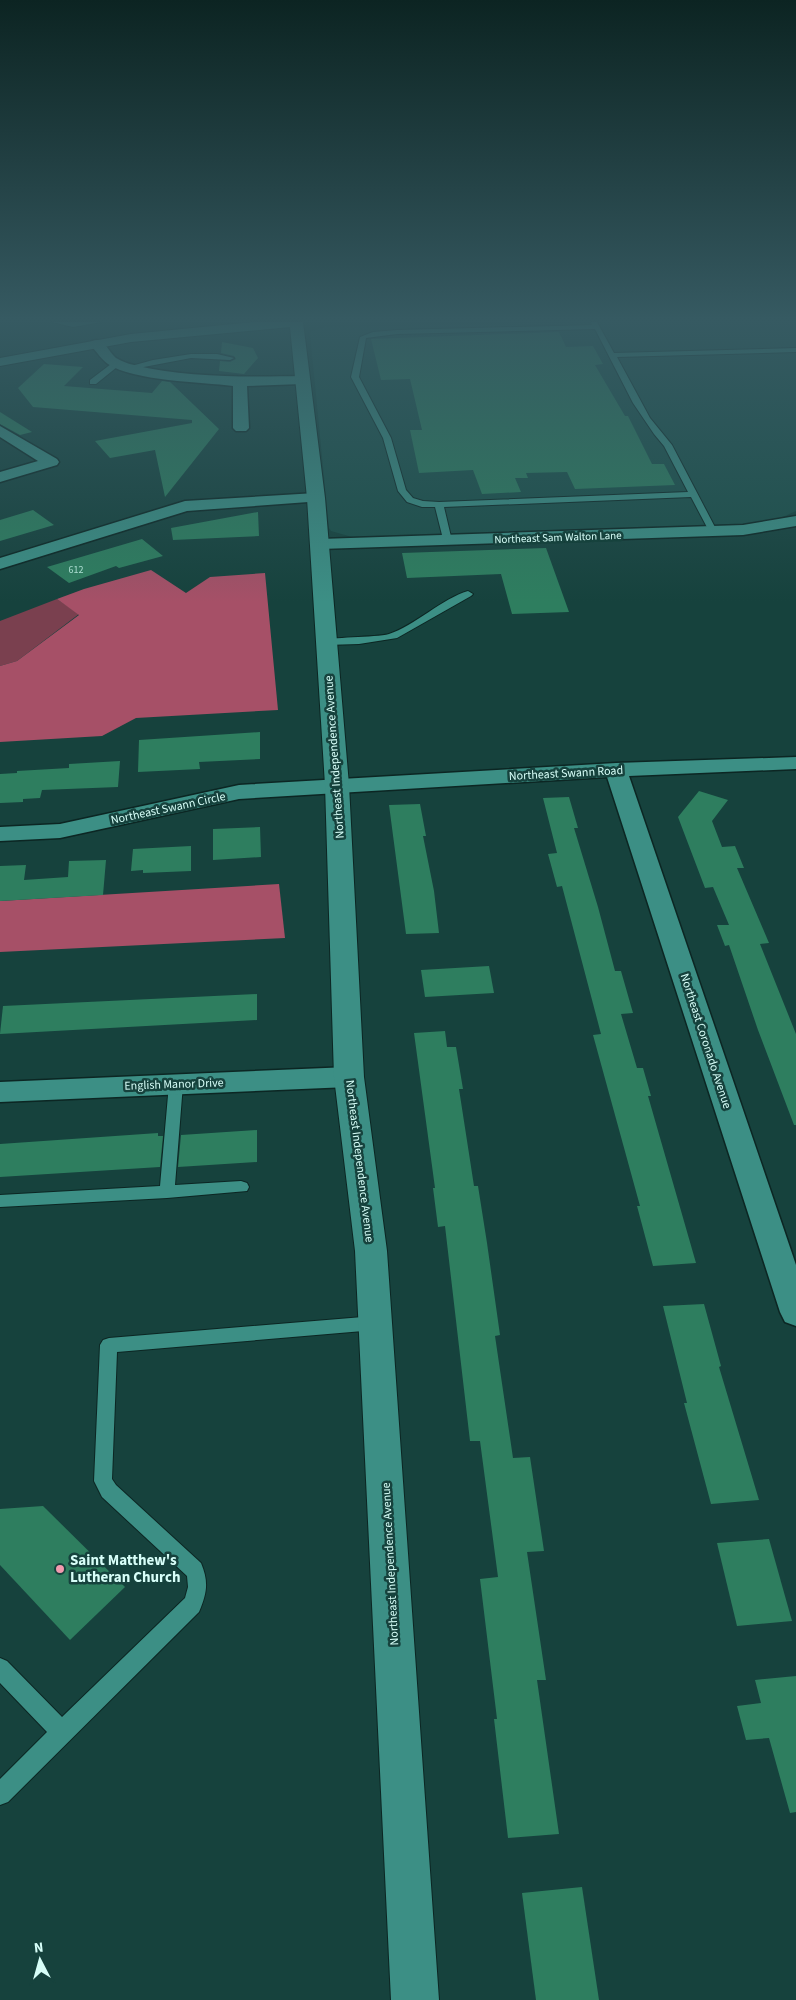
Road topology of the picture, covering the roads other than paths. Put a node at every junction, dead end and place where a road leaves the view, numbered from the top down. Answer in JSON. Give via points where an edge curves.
{"nodes":[{"id":1,"x":241,"y":415,"type":"edge"},
{"id":2,"x":306,"y":415,"type":"edge"},
{"id":3,"x":375,"y":415,"type":"edge"},
{"id":4,"x":645,"y":415,"type":"edge"},
{"id":5,"x":241,"y":428,"type":"dead end"},
{"id":6,"x":0,"y":431,"type":"edge"},
{"id":7,"x":0,"y":477,"type":"edge"},
{"id":8,"x":694,"y":494,"type":"junction"},
{"id":9,"x":316,"y":498,"type":"junction"},
{"id":10,"x":439,"y":505,"type":"junction"},
{"id":11,"x":796,"y":520,"type":"edge"},
{"id":12,"x":713,"y":531,"type":"junction"},
{"id":13,"x":447,"y":541,"type":"junction"},
{"id":14,"x":320,"y":544,"type":"junction"},
{"id":15,"x":0,"y":564,"type":"edge"},
{"id":16,"x":468,"y":594,"type":"dead end"},
{"id":17,"x":326,"y":642,"type":"junction"},
{"id":18,"x":796,"y":763,"type":"edge"},
{"id":19,"x":616,"y":770,"type":"junction"},
{"id":20,"x":337,"y":785,"type":"junction"},
{"id":21,"x":0,"y":834,"type":"edge"},
{"id":22,"x":349,"y":1077,"type":"junction"},
{"id":23,"x":176,"y":1084,"type":"junction"},
{"id":24,"x":0,"y":1092,"type":"edge"},
{"id":25,"x":241,"y":1187,"type":"dead end"},
{"id":26,"x":167,"y":1192,"type":"junction"},
{"id":27,"x":0,"y":1201,"type":"edge"},
{"id":28,"x":796,"y":1312,"type":"edge"},
{"id":29,"x":375,"y":1323,"type":"junction"},
{"id":30,"x":0,"y":1668,"type":"edge"},
{"id":31,"x":62,"y":1732,"type":"junction"},
{"id":32,"x":0,"y":1794,"type":"edge"},
{"id":33,"x":415,"y":2000,"type":"edge"}],
"edges":[{"from":1,"to":5,"type":"street"},
{"from":2,"to":9,"type":"street","name":"Northeast Independence Avenue"},
{"from":3,"to":10,"type":"lane","via":[[387,438],[402,491],[410,500]]},
{"from":4,"to":8,"type":"lane","via":[[668,445]]},
{"from":6,"to":7,"type":"street","via":[[51,462]]},
{"from":8,"to":10,"type":"lane"},
{"from":8,"to":12,"type":"lane"},
{"from":9,"to":14,"type":"street","name":"Northeast Independence Avenue"},
{"from":9,"to":15,"type":"street","via":[[185,506]]},
{"from":10,"to":13,"type":"lane"},
{"from":11,"to":12,"type":"street","name":"Northeast Sam Walton Lane","via":[[763,528]]},
{"from":12,"to":13,"type":"street","name":"Northeast Sam Walton Lane"},
{"from":13,"to":14,"type":"street","name":"Northeast Sam Walton Lane"},
{"from":14,"to":17,"type":"street","name":"Northeast Independence Avenue"},
{"from":16,"to":17,"type":"lane","via":[[393,636]]},
{"from":17,"to":20,"type":"street","name":"Northeast Independence Avenue"},
{"from":18,"to":19,"type":"street","name":"Northeast Swann Road"},
{"from":19,"to":20,"type":"street","name":"Northeast Swann Road"},
{"from":19,"to":28,"type":"street","name":"Northeast Coronado Avenue"},
{"from":20,"to":21,"type":"street","name":"Northeast Swann Circle","via":[[239,792],[60,831]]},
{"from":20,"to":22,"type":"street","name":"Northeast Independence Avenue"},
{"from":22,"to":23,"type":"street","name":"English Manor Drive"},
{"from":22,"to":29,"type":"street","name":"Northeast Independence Avenue","via":[[371,1252]]},
{"from":23,"to":24,"type":"street","name":"English Manor Drive"},
{"from":23,"to":26,"type":"lane"},
{"from":25,"to":26,"type":"lane"},
{"from":26,"to":27,"type":"lane"},
{"from":29,"to":31,"type":"lane","via":[[109,1345],[103,1481],[194,1570],[198,1584],[192,1605]]},
{"from":29,"to":33,"type":"street","name":"Northeast Independence Avenue"},
{"from":30,"to":31,"type":"lane"},
{"from":31,"to":32,"type":"lane"}]}
